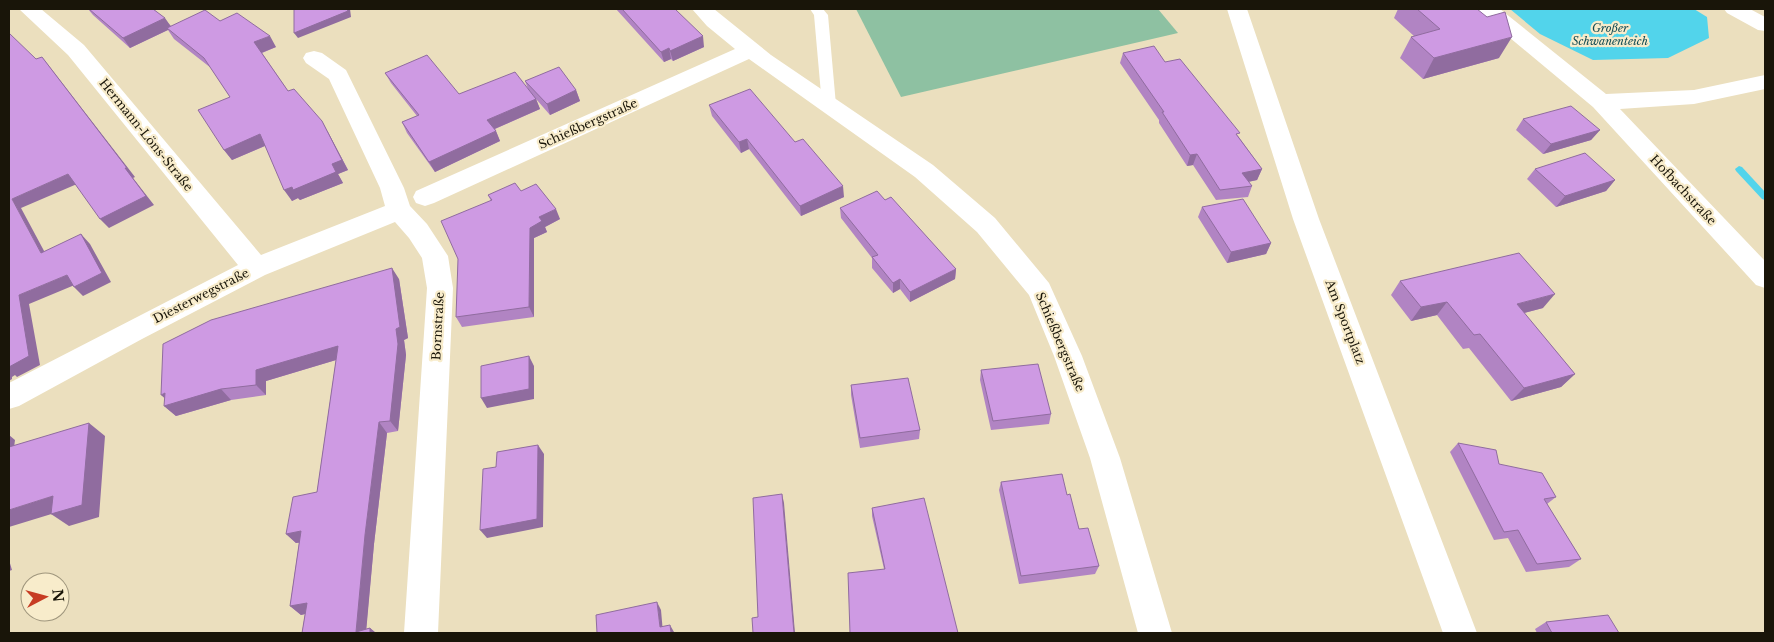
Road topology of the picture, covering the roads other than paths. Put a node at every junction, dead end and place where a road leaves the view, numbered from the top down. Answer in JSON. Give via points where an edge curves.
{"nodes":[{"id":1,"x":29,"y":9,"type":"edge"},
{"id":2,"x":702,"y":9,"type":"edge"},
{"id":3,"x":817,"y":9,"type":"edge"},
{"id":4,"x":1237,"y":9,"type":"edge"},
{"id":5,"x":1486,"y":9,"type":"edge"},
{"id":6,"x":1734,"y":9,"type":"edge"},
{"id":7,"x":1765,"y":25,"type":"edge"},
{"id":8,"x":751,"y":50,"type":"junction"},
{"id":9,"x":314,"y":58,"type":"dead end"},
{"id":10,"x":1765,"y":82,"type":"edge"},
{"id":11,"x":1600,"y":102,"type":"junction"},
{"id":12,"x":829,"y":105,"type":"junction"},
{"id":13,"x":425,"y":198,"type":"dead end"},
{"id":14,"x":399,"y":210,"type":"junction"},
{"id":15,"x":256,"y":268,"type":"junction"},
{"id":16,"x":1765,"y":278,"type":"edge"},
{"id":17,"x":9,"y":397,"type":"edge"},
{"id":18,"x":420,"y":633,"type":"edge"},
{"id":19,"x":1155,"y":633,"type":"edge"},
{"id":20,"x":1460,"y":633,"type":"edge"}],
"edges":[{"from":1,"to":15,"type":"street","name":"Hermann-Löns-Straße","via":[[76,50]]},
{"from":2,"to":8,"type":"street","name":"Schießbergstraße"},
{"from":3,"to":12,"type":"lane","via":[[821,15]]},
{"from":4,"to":20,"type":"street","name":"Am Sportplatz","via":[[1306,219]]},
{"from":5,"to":11,"type":"street","name":"Hofbachstraße"},
{"from":6,"to":7,"type":"street"},
{"from":8,"to":12,"type":"street","name":"Schießbergstraße"},
{"from":8,"to":13,"type":"street","name":"Schießbergstraße"},
{"from":9,"to":14,"type":"street","name":"Bornstraße","via":[[338,76],[392,188]]},
{"from":10,"to":11,"type":"street","via":[[1694,97]]},
{"from":11,"to":16,"type":"street","name":"Hofbachstraße"},
{"from":12,"to":19,"type":"street","name":"Schießbergstraße","via":[[924,171],[986,225],[1040,290],[1105,458]]},
{"from":14,"to":15,"type":"street","name":"Diesterwegstraße"},
{"from":14,"to":18,"type":"street","name":"Bornstraße","via":[[435,256],[440,288]]},
{"from":15,"to":17,"type":"street","name":"Diesterwegstraße"}]}
